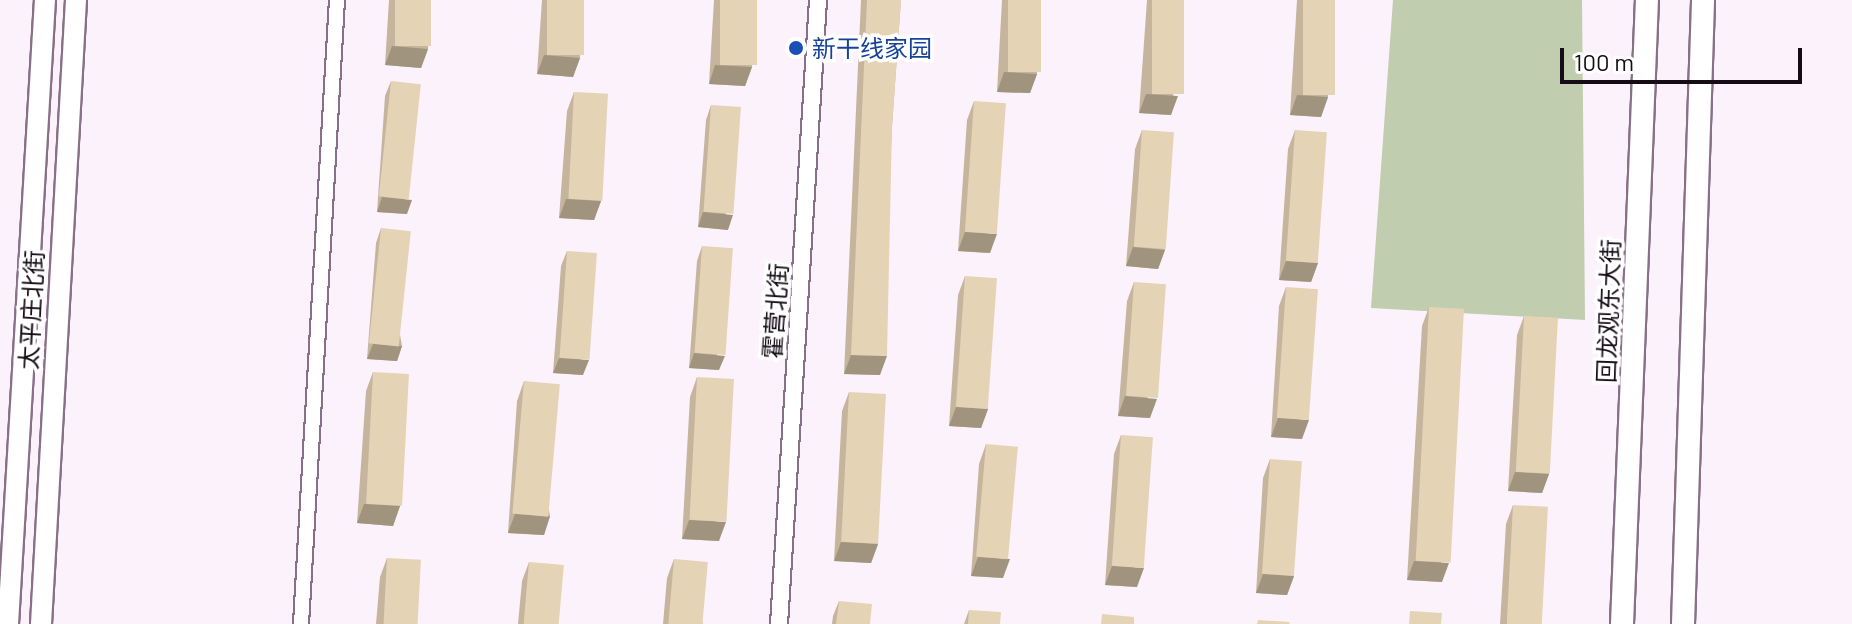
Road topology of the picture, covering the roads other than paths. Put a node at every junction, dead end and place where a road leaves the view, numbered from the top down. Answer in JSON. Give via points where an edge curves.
{"nodes":[{"id":1,"x":45,"y":0,"type":"edge"},
{"id":2,"x":76,"y":0,"type":"edge"},
{"id":3,"x":337,"y":0,"type":"edge"},
{"id":4,"x":818,"y":0,"type":"edge"},
{"id":5,"x":1647,"y":0,"type":"edge"},
{"id":6,"x":1703,"y":0,"type":"edge"},
{"id":7,"x":8,"y":624,"type":"edge"},
{"id":8,"x":41,"y":624,"type":"edge"},
{"id":9,"x":301,"y":624,"type":"edge"},
{"id":10,"x":779,"y":624,"type":"edge"},
{"id":11,"x":1622,"y":624,"type":"edge"},
{"id":12,"x":1683,"y":624,"type":"edge"}],
"edges":[{"from":1,"to":7,"type":"main road","name":"太平庄北街"},
{"from":2,"to":8,"type":"main road","name":"太平庄北街"},
{"from":3,"to":9,"type":"street"},
{"from":4,"to":10,"type":"street","name":"霍营北街"},
{"from":5,"to":11,"type":"main road","name":"回龙观东大街"},
{"from":6,"to":12,"type":"main road"}]}
